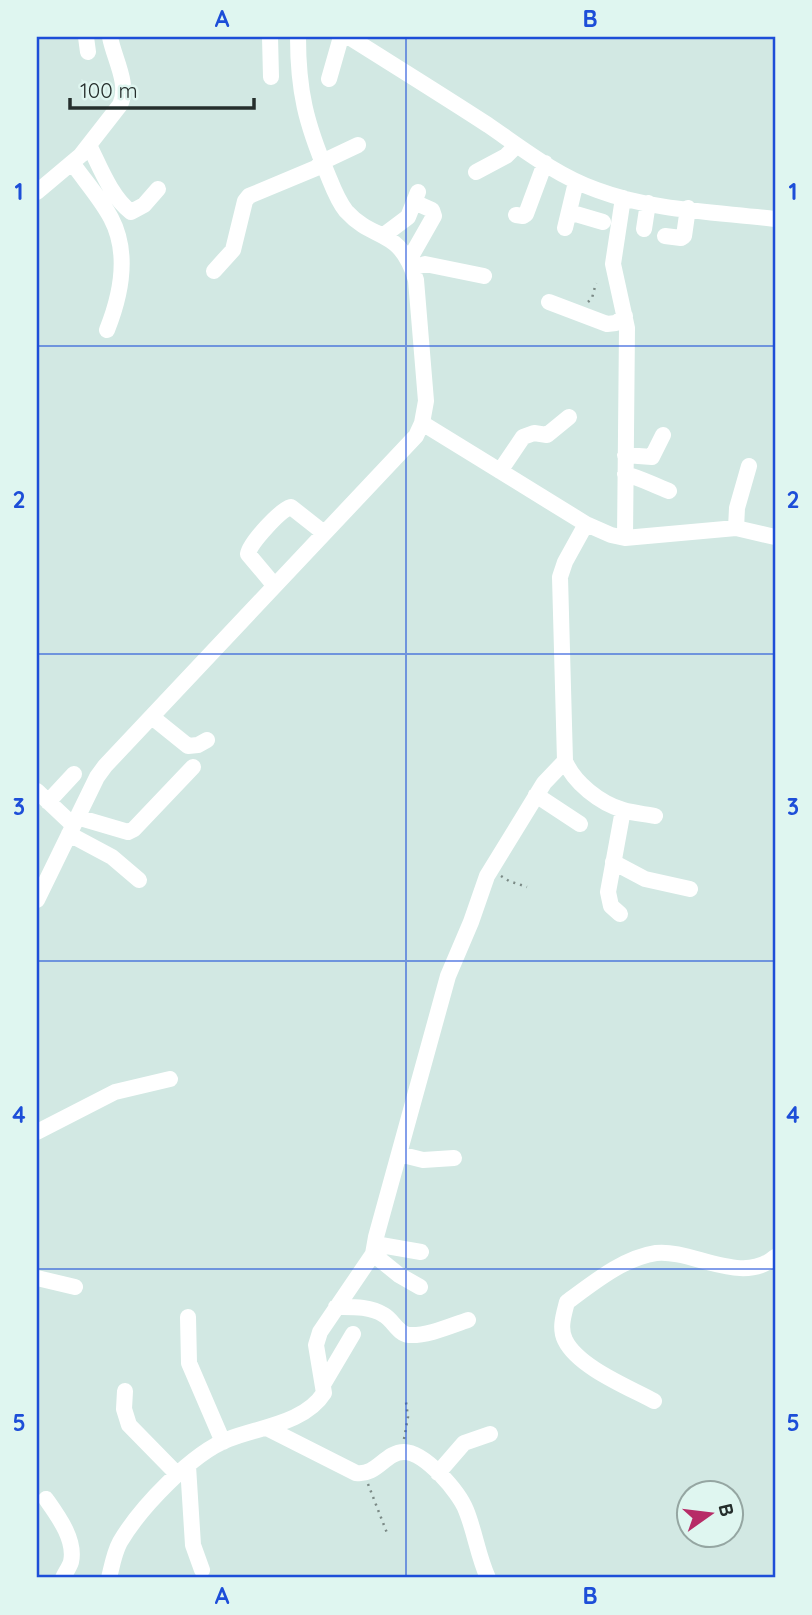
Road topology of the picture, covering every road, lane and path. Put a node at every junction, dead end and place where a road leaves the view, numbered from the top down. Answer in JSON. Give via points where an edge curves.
{"nodes":[{"id":1,"x":110,"y":37,"type":"edge"},
{"id":2,"x":270,"y":37,"type":"edge"},
{"id":3,"x":298,"y":37,"type":"edge"},
{"id":4,"x":341,"y":37,"type":"edge"},
{"id":5,"x":349,"y":37,"type":"edge"},
{"id":6,"x":271,"y":77,"type":"dead end"},
{"id":7,"x":329,"y":79,"type":"dead end"},
{"id":8,"x":89,"y":145,"type":"junction"},
{"id":9,"x":358,"y":145,"type":"dead end"},
{"id":10,"x":516,"y":146,"type":"junction"},
{"id":11,"x":322,"y":162,"type":"junction"},
{"id":12,"x":545,"y":163,"type":"junction"},
{"id":13,"x":72,"y":164,"type":"junction"},
{"id":14,"x":476,"y":172,"type":"dead end"},
{"id":15,"x":576,"y":181,"type":"junction"},
{"id":16,"x":158,"y":189,"type":"dead end"},
{"id":17,"x":37,"y":192,"type":"edge"},
{"id":18,"x":623,"y":198,"type":"junction"},
{"id":19,"x":648,"y":203,"type":"junction"},
{"id":20,"x":688,"y":208,"type":"junction"},
{"id":21,"x":569,"y":212,"type":"junction"},
{"id":22,"x":516,"y":215,"type":"dead end"},
{"id":23,"x":775,"y":219,"type":"edge"},
{"id":24,"x":603,"y":222,"type":"dead end"},
{"id":25,"x":565,"y":229,"type":"dead end"},
{"id":26,"x":643,"y":229,"type":"dead end"},
{"id":27,"x":384,"y":234,"type":"junction"},
{"id":28,"x":665,"y":236,"type":"dead end"},
{"id":29,"x":411,"y":264,"type":"junction"},
{"id":30,"x":214,"y":271,"type":"dead end"},
{"id":31,"x":484,"y":276,"type":"dead end"},
{"id":32,"x":596,"y":283,"type":"dead end"},
{"id":33,"x":549,"y":302,"type":"dead end"},
{"id":34,"x":576,"y":312,"type":"junction"},
{"id":35,"x":625,"y":316,"type":"junction"},
{"id":36,"x":107,"y":330,"type":"dead end"},
{"id":37,"x":569,"y":416,"type":"dead end"},
{"id":38,"x":422,"y":423,"type":"junction"},
{"id":39,"x":663,"y":435,"type":"dead end"},
{"id":40,"x":625,"y":455,"type":"junction"},
{"id":41,"x":749,"y":466,"type":"dead end"},
{"id":42,"x":500,"y":471,"type":"junction"},
{"id":43,"x":625,"y":474,"type":"junction"},
{"id":44,"x":669,"y":491,"type":"dead end"},
{"id":45,"x":586,"y":524,"type":"junction"},
{"id":46,"x":736,"y":528,"type":"junction"},
{"id":47,"x":324,"y":533,"type":"junction"},
{"id":48,"x":775,"y":537,"type":"edge"},
{"id":49,"x":625,"y":538,"type":"junction"},
{"id":50,"x":274,"y":585,"type":"junction"},
{"id":51,"x":152,"y":717,"type":"junction"},
{"id":52,"x":207,"y":740,"type":"dead end"},
{"id":53,"x":565,"y":761,"type":"junction"},
{"id":54,"x":193,"y":767,"type":"dead end"},
{"id":55,"x":74,"y":774,"type":"dead end"},
{"id":56,"x":536,"y":795,"type":"junction"},
{"id":57,"x":42,"y":796,"type":"edge"},
{"id":58,"x":623,"y":810,"type":"junction"},
{"id":59,"x":655,"y":816,"type":"dead end"},
{"id":60,"x":580,"y":824,"type":"dead end"},
{"id":61,"x":73,"y":825,"type":"junction"},
{"id":62,"x":613,"y":862,"type":"junction"},
{"id":63,"x":491,"y":867,"type":"junction"},
{"id":64,"x":139,"y":880,"type":"dead end"},
{"id":65,"x":527,"y":887,"type":"dead end"},
{"id":66,"x":690,"y":889,"type":"dead end"},
{"id":67,"x":37,"y":900,"type":"edge"},
{"id":68,"x":620,"y":914,"type":"dead end"},
{"id":69,"x":170,"y":1079,"type":"dead end"},
{"id":70,"x":37,"y":1132,"type":"edge"},
{"id":71,"x":399,"y":1154,"type":"junction"},
{"id":72,"x":454,"y":1158,"type":"dead end"},
{"id":73,"x":374,"y":1249,"type":"junction"},
{"id":74,"x":421,"y":1252,"type":"dead end"},
{"id":75,"x":775,"y":1257,"type":"edge"},
{"id":76,"x":37,"y":1278,"type":"edge"},
{"id":77,"x":75,"y":1287,"type":"dead end"},
{"id":78,"x":420,"y":1287,"type":"dead end"},
{"id":79,"x":336,"y":1307,"type":"junction"},
{"id":80,"x":188,"y":1317,"type":"dead end"},
{"id":81,"x":467,"y":1320,"type":"dead end"},
{"id":82,"x":353,"y":1334,"type":"dead end"},
{"id":83,"x":324,"y":1383,"type":"junction"},
{"id":84,"x":125,"y":1391,"type":"dead end"},
{"id":85,"x":654,"y":1401,"type":"dead end"},
{"id":86,"x":407,"y":1402,"type":"dead end"},
{"id":87,"x":267,"y":1428,"type":"junction"},
{"id":88,"x":490,"y":1434,"type":"dead end"},
{"id":89,"x":223,"y":1442,"type":"junction"},
{"id":90,"x":395,"y":1454,"type":"junction"},
{"id":91,"x":183,"y":1470,"type":"junction"},
{"id":92,"x":438,"y":1473,"type":"junction"},
{"id":93,"x":364,"y":1474,"type":"junction"},
{"id":94,"x":46,"y":1499,"type":"dead end"},
{"id":95,"x":387,"y":1533,"type":"dead end"},
{"id":96,"x":202,"y":1570,"type":"dead end"},
{"id":97,"x":63,"y":1578,"type":"edge"},
{"id":98,"x":109,"y":1578,"type":"edge"},
{"id":99,"x":488,"y":1578,"type":"edge"}],
"edges":[{"from":1,"to":8,"type":"street","via":[[124,96]]},
{"from":2,"to":6,"type":"street"},
{"from":3,"to":11,"type":"street","via":[[299,86]]},
{"from":4,"to":7,"type":"street"},
{"from":5,"to":10,"type":"street"},
{"from":8,"to":13,"type":"street"},
{"from":8,"to":16,"type":"street","via":[[110,186],[131,212]]},
{"from":9,"to":11,"type":"street"},
{"from":10,"to":12,"type":"street"},
{"from":10,"to":14,"type":"street"},
{"from":11,"to":27,"type":"street","via":[[346,210]]},
{"from":11,"to":30,"type":"street","via":[[316,169],[249,196],[233,250]]},
{"from":12,"to":15,"type":"street"},
{"from":12,"to":22,"type":"street","via":[[526,214]]},
{"from":13,"to":17,"type":"street"},
{"from":13,"to":36,"type":"street","via":[[111,219],[119,246],[122,278]]},
{"from":15,"to":18,"type":"street"},
{"from":15,"to":21,"type":"street"},
{"from":18,"to":19,"type":"street"},
{"from":18,"to":35,"type":"street","via":[[613,264]]},
{"from":19,"to":20,"type":"street"},
{"from":19,"to":26,"type":"street"},
{"from":20,"to":23,"type":"street"},
{"from":20,"to":28,"type":"street","via":[[684,236]]},
{"from":21,"to":24,"type":"street"},
{"from":21,"to":25,"type":"street"},
{"from":27,"to":29,"type":"street"},
{"from":27,"to":29,"type":"street","via":[[408,217],[416,197],[432,210],[434,216]]},
{"from":29,"to":31,"type":"street"},
{"from":29,"to":38,"type":"street","via":[[426,401]]},
{"from":32,"to":34,"type":"path","via":[[592,298]]},
{"from":33,"to":34,"type":"street"},
{"from":34,"to":35,"type":"street","via":[[607,324]]},
{"from":35,"to":40,"type":"street"},
{"from":37,"to":42,"type":"street","via":[[547,435],[523,437]]},
{"from":38,"to":42,"type":"street"},
{"from":38,"to":47,"type":"street","via":[[416,436]]},
{"from":39,"to":40,"type":"street","via":[[652,457]]},
{"from":40,"to":43,"type":"street"},
{"from":41,"to":46,"type":"street"},
{"from":42,"to":45,"type":"street"},
{"from":43,"to":44,"type":"street"},
{"from":43,"to":49,"type":"street"},
{"from":45,"to":49,"type":"street"},
{"from":45,"to":53,"type":"street","via":[[560,577]]},
{"from":46,"to":48,"type":"street"},
{"from":46,"to":49,"type":"street"},
{"from":47,"to":50,"type":"street"},
{"from":47,"to":50,"type":"street","via":[[291,508],[270,524],[248,554]]},
{"from":50,"to":51,"type":"street"},
{"from":51,"to":52,"type":"street","via":[[188,746]]},
{"from":51,"to":61,"type":"street","via":[[105,765]]},
{"from":53,"to":56,"type":"street"},
{"from":53,"to":58,"type":"street","via":[[584,787]]},
{"from":54,"to":61,"type":"street","via":[[128,832]]},
{"from":55,"to":57,"type":"street"},
{"from":56,"to":60,"type":"street"},
{"from":56,"to":63,"type":"street"},
{"from":57,"to":61,"type":"street"},
{"from":58,"to":59,"type":"street"},
{"from":58,"to":62,"type":"street"},
{"from":61,"to":64,"type":"street"},
{"from":61,"to":67,"type":"street"},
{"from":62,"to":66,"type":"street","via":[[645,879]]},
{"from":62,"to":68,"type":"street","via":[[608,900]]},
{"from":63,"to":65,"type":"path"},
{"from":63,"to":71,"type":"street","via":[[448,976]]},
{"from":69,"to":70,"type":"street","via":[[115,1092]]},
{"from":71,"to":72,"type":"street","via":[[423,1160]]},
{"from":71,"to":73,"type":"street"},
{"from":73,"to":74,"type":"street"},
{"from":73,"to":78,"type":"street","via":[[399,1275]]},
{"from":73,"to":79,"type":"street"},
{"from":75,"to":85,"type":"street","via":[[743,1269],[659,1253],[643,1256],[601,1277],[567,1302],[562,1326],[565,1340],[585,1363]]},
{"from":76,"to":77,"type":"street"},
{"from":79,"to":81,"type":"street","via":[[369,1308],[409,1335]]},
{"from":79,"to":83,"type":"street","via":[[316,1345]]},
{"from":80,"to":89,"type":"street","via":[[189,1363]]},
{"from":82,"to":83,"type":"street"},
{"from":83,"to":87,"type":"street","via":[[319,1402]]},
{"from":84,"to":91,"type":"street","via":[[129,1425]]},
{"from":86,"to":90,"type":"path","via":[[406,1436]]},
{"from":87,"to":89,"type":"street"},
{"from":87,"to":93,"type":"street"},
{"from":88,"to":92,"type":"street","via":[[464,1443]]},
{"from":89,"to":91,"type":"street"},
{"from":90,"to":92,"type":"street","via":[[422,1458]]},
{"from":90,"to":93,"type":"street"},
{"from":91,"to":96,"type":"street","via":[[193,1545]]},
{"from":91,"to":98,"type":"street","via":[[124,1537]]},
{"from":92,"to":99,"type":"street","via":[[464,1505]]},
{"from":93,"to":95,"type":"path"},
{"from":94,"to":97,"type":"street","via":[[69,1542],[71,1561]]}]}
